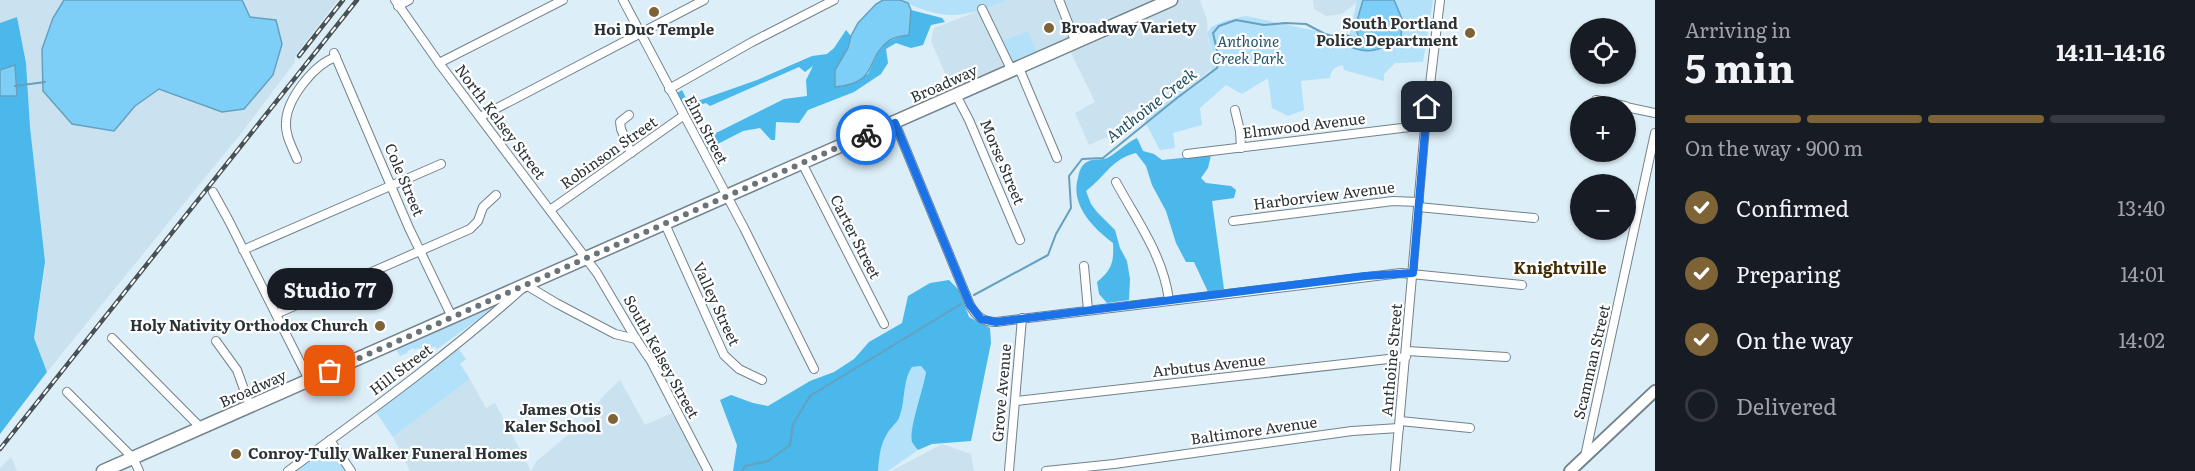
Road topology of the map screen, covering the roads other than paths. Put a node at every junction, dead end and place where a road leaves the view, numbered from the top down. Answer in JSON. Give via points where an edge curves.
{"nodes":[{"id":1,"x":408,"y":0,"type":"edge"},
{"id":2,"x":563,"y":0,"type":"edge"},
{"id":3,"x":623,"y":0,"type":"edge"},
{"id":4,"x":704,"y":0,"type":"edge"},
{"id":5,"x":834,"y":0,"type":"edge"},
{"id":6,"x":1059,"y":0,"type":"edge"},
{"id":7,"x":1171,"y":0,"type":"edge"},
{"id":8,"x":1440,"y":0,"type":"edge"},
{"id":9,"x":396,"y":3,"type":"edge"},
{"id":10,"x":982,"y":9,"type":"dead end"},
{"id":11,"x":641,"y":34,"type":"junction"},
{"id":12,"x":1076,"y":43,"type":"junction"},
{"id":13,"x":439,"y":63,"type":"junction"},
{"id":14,"x":1015,"y":69,"type":"junction"},
{"id":15,"x":669,"y":89,"type":"junction"},
{"id":16,"x":956,"y":95,"type":"junction"},
{"id":17,"x":1636,"y":109,"type":"edge"},
{"id":18,"x":1234,"y":110,"type":"dead end"},
{"id":19,"x":1655,"y":113,"type":"edge"},
{"id":20,"x":629,"y":115,"type":"dead end"},
{"id":21,"x":683,"y":116,"type":"junction"},
{"id":22,"x":480,"y":117,"type":"junction"},
{"id":23,"x":895,"y":123,"type":"junction"},
{"id":24,"x":1425,"y":127,"type":"junction"},
{"id":25,"x":1655,"y":133,"type":"edge"},
{"id":26,"x":1240,"y":148,"type":"junction"},
{"id":27,"x":631,"y":153,"type":"junction"},
{"id":28,"x":1187,"y":154,"type":"dead end"},
{"id":29,"x":1057,"y":158,"type":"dead end"},
{"id":30,"x":297,"y":159,"type":"dead end"},
{"id":31,"x":802,"y":163,"type":"junction"},
{"id":32,"x":441,"y":165,"type":"dead end"},
{"id":33,"x":1116,"y":182,"type":"dead end"},
{"id":34,"x":391,"y":186,"type":"junction"},
{"id":35,"x":213,"y":192,"type":"dead end"},
{"id":36,"x":496,"y":195,"type":"dead end"},
{"id":37,"x":726,"y":196,"type":"junction"},
{"id":38,"x":1418,"y":205,"type":"junction"},
{"id":39,"x":550,"y":210,"type":"junction"},
{"id":40,"x":1534,"y":218,"type":"dead end"},
{"id":41,"x":1233,"y":221,"type":"dead end"},
{"id":42,"x":665,"y":224,"type":"junction"},
{"id":43,"x":1020,"y":240,"type":"dead end"},
{"id":44,"x":243,"y":250,"type":"junction"},
{"id":45,"x":420,"y":250,"type":"junction"},
{"id":46,"x":586,"y":258,"type":"junction"},
{"id":47,"x":1084,"y":266,"type":"dead end"},
{"id":48,"x":1413,"y":273,"type":"junction"},
{"id":49,"x":526,"y":285,"type":"junction"},
{"id":50,"x":1522,"y":285,"type":"dead end"},
{"id":51,"x":1169,"y":300,"type":"junction"},
{"id":52,"x":1088,"y":310,"type":"junction"},
{"id":53,"x":276,"y":314,"type":"junction"},
{"id":54,"x":452,"y":317,"type":"junction"},
{"id":55,"x":1022,"y":318,"type":"junction"},
{"id":56,"x":884,"y":324,"type":"dead end"},
{"id":57,"x":112,"y":338,"type":"dead end"},
{"id":58,"x":636,"y":339,"type":"junction"},
{"id":59,"x":216,"y":341,"type":"dead end"},
{"id":60,"x":1406,"y":354,"type":"junction"},
{"id":61,"x":1506,"y":357,"type":"dead end"},
{"id":62,"x":814,"y":369,"type":"dead end"},
{"id":63,"x":309,"y":380,"type":"junction"},
{"id":64,"x":762,"y":380,"type":"dead end"},
{"id":65,"x":1655,"y":391,"type":"edge"},
{"id":66,"x":67,"y":392,"type":"dead end"},
{"id":67,"x":1016,"y":401,"type":"junction"},
{"id":68,"x":250,"y":406,"type":"junction"},
{"id":69,"x":1400,"y":425,"type":"junction"},
{"id":70,"x":201,"y":428,"type":"junction"},
{"id":71,"x":1470,"y":428,"type":"dead end"},
{"id":72,"x":330,"y":440,"type":"junction"},
{"id":73,"x":1585,"y":456,"type":"junction"},
{"id":74,"x":133,"y":458,"type":"junction"},
{"id":75,"x":104,"y":471,"type":"edge"},
{"id":76,"x":139,"y":471,"type":"edge"},
{"id":77,"x":288,"y":471,"type":"edge"},
{"id":78,"x":351,"y":471,"type":"edge"},
{"id":79,"x":708,"y":471,"type":"edge"},
{"id":80,"x":1009,"y":471,"type":"edge"},
{"id":81,"x":1046,"y":471,"type":"edge"},
{"id":82,"x":1395,"y":471,"type":"edge"},
{"id":83,"x":1570,"y":471,"type":"edge"}],
"edges":[{"from":1,"to":9,"type":"street"},
{"from":2,"to":13,"type":"street"},
{"from":3,"to":11,"type":"street","name":"Elm Street"},
{"from":4,"to":11,"type":"street"},
{"from":5,"to":15,"type":"street"},
{"from":6,"to":12,"type":"street"},
{"from":7,"to":12,"type":"main road","name":"Broadway"},
{"from":8,"to":24,"type":"street","name":"Anthoine Street"},
{"from":9,"to":13,"type":"street","name":"North Kelsey Street"},
{"from":10,"to":14,"type":"street"},
{"from":11,"to":15,"type":"street","name":"Elm Street"},
{"from":11,"to":22,"type":"street"},
{"from":12,"to":14,"type":"main road","name":"Broadway"},
{"from":13,"to":22,"type":"street","name":"North Kelsey Street"},
{"from":14,"to":16,"type":"main road","name":"Broadway"},
{"from":14,"to":29,"type":"street"},
{"from":15,"to":21,"type":"street","name":"Elm Street"},
{"from":16,"to":23,"type":"main road","name":"Broadway"},
{"from":16,"to":43,"type":"street","name":"Morse Street"},
{"from":17,"to":19,"type":"street"},
{"from":18,"to":26,"type":"street"},
{"from":20,"to":27,"type":"street","via":[[620,122]]},
{"from":21,"to":27,"type":"street","name":"Robinson Street"},
{"from":21,"to":37,"type":"street","name":"Elm Street"},
{"from":22,"to":39,"type":"street","name":"North Kelsey Street"},
{"from":23,"to":31,"type":"main road","name":"Broadway"},
{"from":23,"to":55,"type":"street","via":[[970,305],[981,319],[996,322]]},
{"from":24,"to":26,"type":"street","name":"Elmwood Avenue"},
{"from":24,"to":38,"type":"street","name":"Anthoine Street"},
{"from":25,"to":73,"type":"street","name":"Scamman Street"},
{"from":26,"to":28,"type":"street","name":"Elmwood Avenue"},
{"from":27,"to":39,"type":"street","name":"Robinson Street"},
{"from":30,"to":34,"type":"street","name":"Cole Street","via":[[286,124],[291,103],[317,66],[335,55]]},
{"from":31,"to":37,"type":"main road","name":"Broadway"},
{"from":31,"to":56,"type":"street","name":"Carter Street"},
{"from":32,"to":34,"type":"street"},
{"from":33,"to":51,"type":"street","via":[[1156,252]]},
{"from":34,"to":44,"type":"street"},
{"from":34,"to":45,"type":"street","name":"Cole Street"},
{"from":35,"to":44,"type":"street"},
{"from":36,"to":45,"type":"street","via":[[483,207],[473,227]]},
{"from":37,"to":42,"type":"main road","name":"Broadway"},
{"from":37,"to":62,"type":"street","name":"Elm Street"},
{"from":38,"to":40,"type":"street","name":"Harborview Avenue"},
{"from":38,"to":41,"type":"street","name":"Harborview Avenue","via":[[1393,201]]},
{"from":38,"to":48,"type":"street","name":"Anthoine Street"},
{"from":39,"to":46,"type":"street","name":"North Kelsey Street"},
{"from":42,"to":46,"type":"main road","name":"Broadway"},
{"from":42,"to":64,"type":"street","name":"Valley Street","via":[[724,356]]},
{"from":44,"to":53,"type":"street"},
{"from":45,"to":53,"type":"street"},
{"from":45,"to":54,"type":"street","name":"Cole Street"},
{"from":46,"to":49,"type":"main road","name":"Broadway"},
{"from":46,"to":58,"type":"street","name":"South Kelsey Street"},
{"from":47,"to":52,"type":"street"},
{"from":48,"to":50,"type":"street"},
{"from":48,"to":51,"type":"street"},
{"from":48,"to":60,"type":"street","name":"Anthoine Street"},
{"from":49,"to":54,"type":"main road","name":"Broadway"},
{"from":49,"to":58,"type":"street","via":[[615,334]]},
{"from":49,"to":72,"type":"street","name":"Hill Street","via":[[449,351]]},
{"from":51,"to":52,"type":"street"},
{"from":52,"to":55,"type":"street"},
{"from":53,"to":63,"type":"street"},
{"from":54,"to":63,"type":"main road","name":"Broadway"},
{"from":55,"to":67,"type":"street","name":"Grove Avenue"},
{"from":57,"to":70,"type":"street"},
{"from":58,"to":79,"type":"street","name":"South Kelsey Street"},
{"from":59,"to":68,"type":"street","via":[[237,370]]},
{"from":60,"to":61,"type":"street","name":"Arbutus Avenue"},
{"from":60,"to":67,"type":"street","name":"Arbutus Avenue"},
{"from":60,"to":69,"type":"street","name":"Anthoine Street"},
{"from":63,"to":68,"type":"main road","name":"Broadway"},
{"from":65,"to":73,"type":"street"},
{"from":66,"to":74,"type":"street"},
{"from":67,"to":80,"type":"street","name":"Grove Avenue"},
{"from":68,"to":70,"type":"main road","name":"Broadway"},
{"from":69,"to":71,"type":"street","name":"Baltimore Avenue"},
{"from":69,"to":81,"type":"street","name":"Baltimore Avenue"},
{"from":69,"to":82,"type":"street","name":"Anthoine Street"},
{"from":70,"to":74,"type":"main road","name":"Broadway"},
{"from":72,"to":77,"type":"street","name":"Hill Street"},
{"from":72,"to":78,"type":"street"},
{"from":73,"to":83,"type":"street"},
{"from":74,"to":75,"type":"main road","name":"Broadway"},
{"from":74,"to":76,"type":"street"}]}
